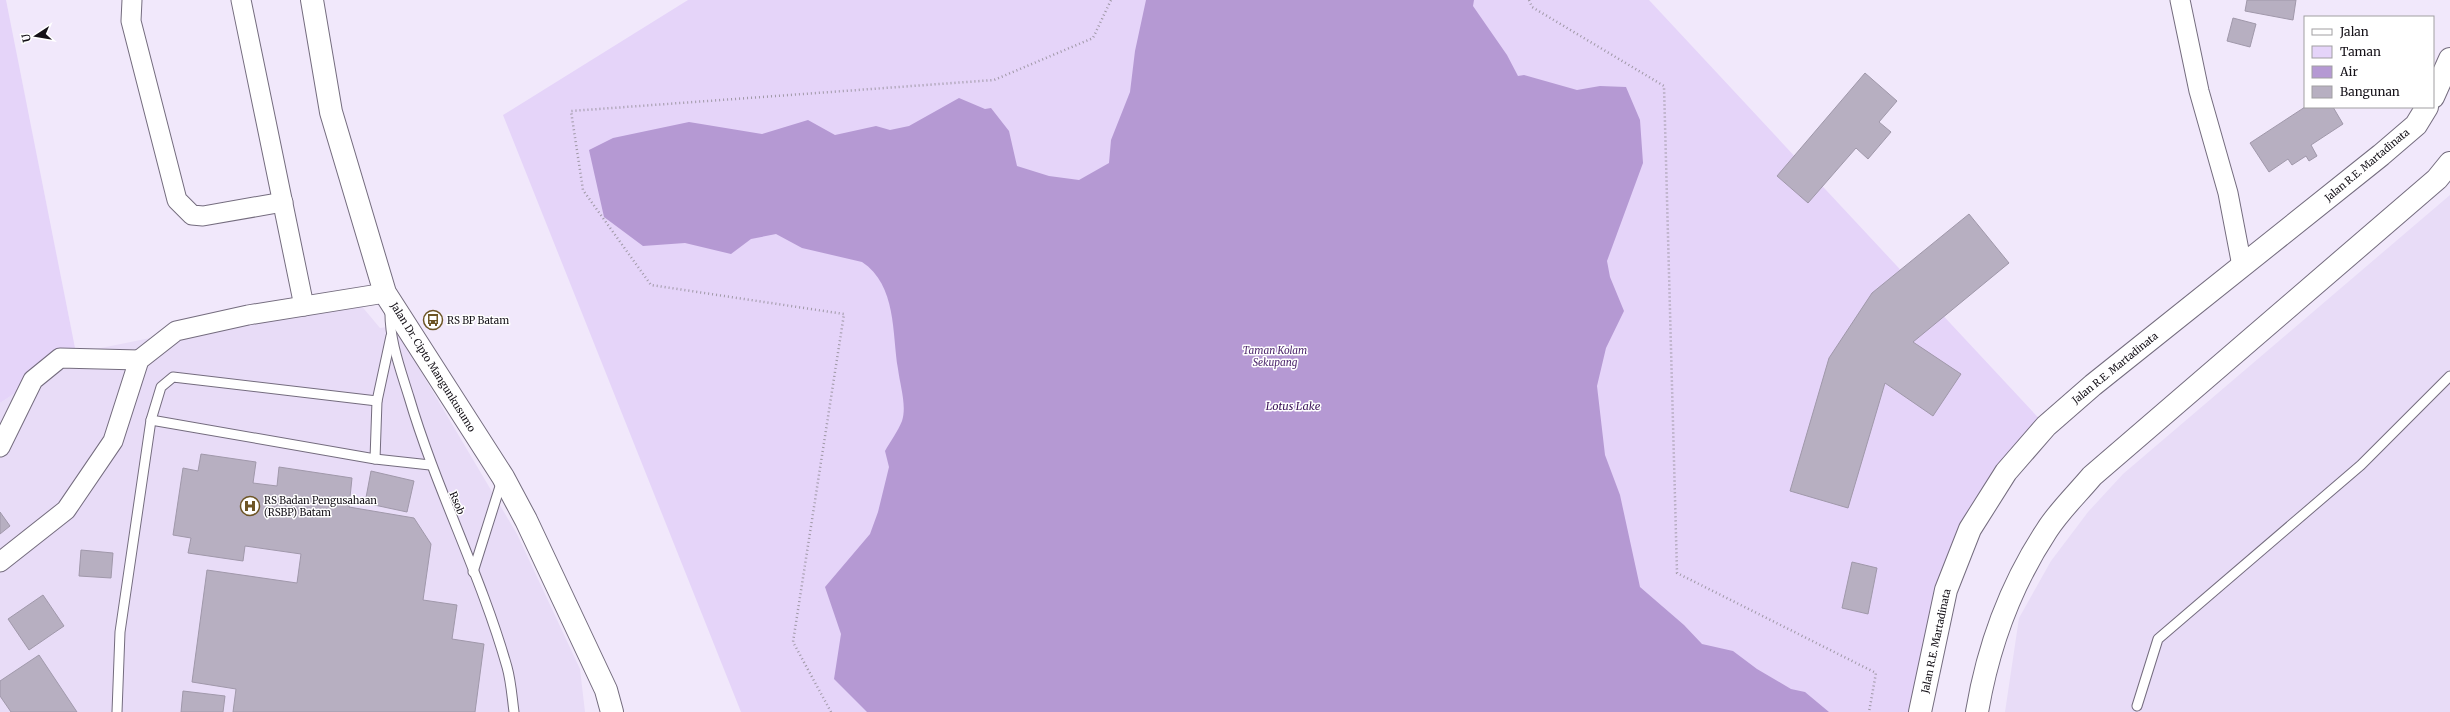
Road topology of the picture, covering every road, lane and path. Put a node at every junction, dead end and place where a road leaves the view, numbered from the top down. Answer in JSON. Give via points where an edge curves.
{"nodes":[{"id":1,"x":132,"y":0,"type":"edge"},
{"id":2,"x":241,"y":0,"type":"edge"},
{"id":3,"x":312,"y":0,"type":"edge"},
{"id":4,"x":1111,"y":0,"type":"edge"},
{"id":5,"x":1530,"y":0,"type":"edge"},
{"id":6,"x":2180,"y":0,"type":"edge"},
{"id":7,"x":2450,"y":59,"type":"edge"},
{"id":8,"x":2434,"y":95,"type":"edge"},
{"id":9,"x":2426,"y":108,"type":"edge"},
{"id":10,"x":2450,"y":163,"type":"edge"},
{"id":11,"x":283,"y":202,"type":"junction"},
{"id":12,"x":2242,"y":266,"type":"junction"},
{"id":13,"x":388,"y":296,"type":"junction"},
{"id":14,"x":304,"y":306,"type":"junction"},
{"id":15,"x":391,"y":335,"type":"junction"},
{"id":16,"x":139,"y":360,"type":"junction"},
{"id":17,"x":2450,"y":376,"type":"edge"},
{"id":18,"x":377,"y":402,"type":"junction"},
{"id":19,"x":151,"y":420,"type":"junction"},
{"id":20,"x":0,"y":447,"type":"edge"},
{"id":21,"x":375,"y":459,"type":"junction"},
{"id":22,"x":430,"y":465,"type":"junction"},
{"id":23,"x":503,"y":477,"type":"junction"},
{"id":24,"x":0,"y":562,"type":"edge"},
{"id":25,"x":473,"y":572,"type":"junction"},
{"id":26,"x":2136,"y":706,"type":"dead end"},
{"id":27,"x":117,"y":712,"type":"edge"},
{"id":28,"x":514,"y":712,"type":"edge"},
{"id":29,"x":612,"y":712,"type":"edge"},
{"id":30,"x":831,"y":712,"type":"edge"},
{"id":31,"x":1869,"y":712,"type":"edge"},
{"id":32,"x":1920,"y":712,"type":"edge"},
{"id":33,"x":1977,"y":712,"type":"edge"}],
"edges":[{"from":1,"to":11,"type":"street","via":[[131,20],[173,190],[180,204],[192,215],[203,216]]},
{"from":2,"to":11,"type":"street"},
{"from":3,"to":13,"type":"main road","name":"Jalan Dr. Cipto Mangunkusumo","via":[[332,112]]},
{"from":4,"to":30,"type":"path","via":[[1093,38],[994,80],[571,111],[583,190],[651,285],[844,314],[793,642]]},
{"from":5,"to":31,"type":"path","via":[[1532,7],[1664,86],[1677,573],[1876,673]]},
{"from":6,"to":12,"type":"street","via":[[2199,91],[2228,192]]},
{"from":7,"to":8,"type":"main road"},
{"from":9,"to":12,"type":"main road","name":"Jalan R.E. Martadinata","via":[[2416,125],[2381,155]]},
{"from":10,"to":33,"type":"main road","via":[[2437,179],[2092,476],[2047,530],[2003,610],[1983,674]]},
{"from":11,"to":14,"type":"street"},
{"from":12,"to":32,"type":"main road","name":"Jalan R.E. Martadinata","via":[[2093,385],[2046,426],[2006,472],[1970,529],[1946,590]]},
{"from":13,"to":14,"type":"street"},
{"from":13,"to":15,"type":"lane","name":"Rsob"},
{"from":13,"to":23,"type":"main road","name":"Jalan Dr. Cipto Mangunkusumo"},
{"from":14,"to":16,"type":"street","via":[[248,314],[176,331]]},
{"from":15,"to":18,"type":"lane"},
{"from":15,"to":22,"type":"lane","name":"Rsob"},
{"from":16,"to":20,"type":"street","via":[[60,358],[33,380]]},
{"from":16,"to":24,"type":"street","via":[[113,441],[66,510]]},
{"from":17,"to":26,"type":"lane","via":[[2361,465],[2158,639]]},
{"from":18,"to":19,"type":"lane","via":[[173,377],[161,387]]},
{"from":18,"to":21,"type":"lane"},
{"from":19,"to":21,"type":"lane"},
{"from":19,"to":27,"type":"lane","via":[[120,632]]},
{"from":21,"to":22,"type":"lane"},
{"from":22,"to":25,"type":"lane","name":"Rsob"},
{"from":23,"to":25,"type":"lane"},
{"from":23,"to":29,"type":"main road","name":"Jalan Dr. Cipto Mangunkusumo","via":[[606,690]]},
{"from":25,"to":28,"type":"lane","name":"Rsob","via":[[507,668]]}]}
